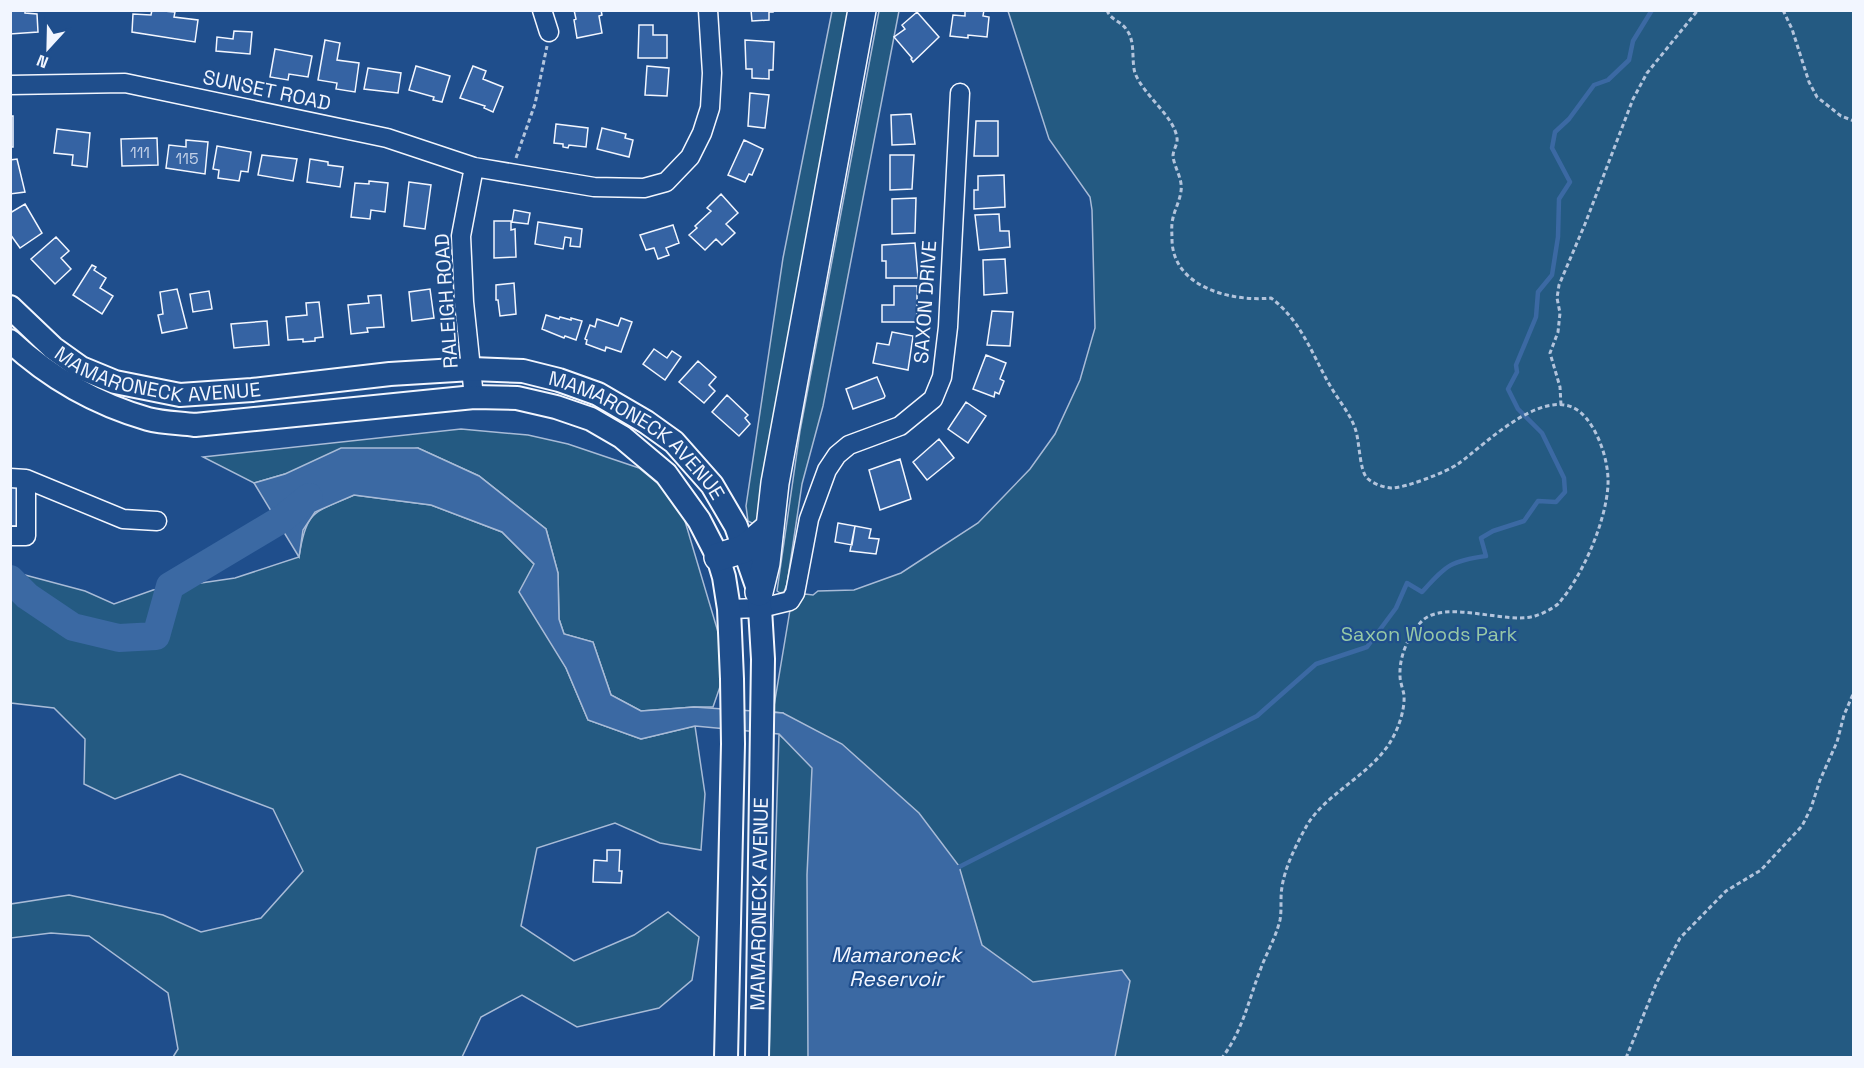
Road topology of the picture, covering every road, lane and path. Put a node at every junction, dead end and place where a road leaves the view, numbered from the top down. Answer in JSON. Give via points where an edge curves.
{"nodes":[{"id":1,"x":542,"y":10,"type":"edge"},
{"id":2,"x":708,"y":10,"type":"edge"},
{"id":3,"x":862,"y":10,"type":"edge"},
{"id":4,"x":1107,"y":10,"type":"edge"},
{"id":5,"x":1698,"y":10,"type":"edge"},
{"id":6,"x":1783,"y":10,"type":"edge"},
{"id":7,"x":549,"y":32,"type":"joint"},
{"id":8,"x":10,"y":85,"type":"edge"},
{"id":9,"x":960,"y":93,"type":"dead end"},
{"id":10,"x":1854,"y":121,"type":"edge"},
{"id":11,"x":474,"y":167,"type":"junction"},
{"id":12,"x":510,"y":173,"type":"junction"},
{"id":13,"x":10,"y":307,"type":"edge"},
{"id":14,"x":10,"y":341,"type":"edge"},
{"id":15,"x":472,"y":369,"type":"junction"},
{"id":16,"x":474,"y":397,"type":"junction"},
{"id":17,"x":1561,"y":405,"type":"junction"},
{"id":18,"x":18,"y":478,"type":"edge"},
{"id":19,"x":157,"y":521,"type":"dead end"},
{"id":20,"x":770,"y":527,"type":"junction"},
{"id":21,"x":10,"y":536,"type":"edge"},
{"id":22,"x":744,"y":549,"type":"junction"},
{"id":23,"x":718,"y":557,"type":"junction"},
{"id":24,"x":760,"y":600,"type":"junction"},
{"id":25,"x":729,"y":609,"type":"junction"},
{"id":26,"x":1854,"y":692,"type":"edge"},
{"id":27,"x":726,"y":1058,"type":"edge"},
{"id":28,"x":757,"y":1058,"type":"edge"},
{"id":29,"x":1222,"y":1058,"type":"edge"},
{"id":30,"x":1626,"y":1058,"type":"edge"}],
"edges":[{"from":1,"to":7,"type":"street"},
{"from":2,"to":12,"type":"street","via":[[710,108],[690,158],[666,182],[644,188],[594,187]]},
{"from":3,"to":20,"type":"highway"},
{"from":4,"to":17,"type":"path","via":[[1127,29],[1135,72],[1170,121],[1177,139],[1173,155],[1182,190],[1172,219],[1172,243],[1177,262],[1188,277],[1204,288],[1252,300],[1271,298],[1299,326],[1352,418],[1360,443],[1360,463],[1367,478],[1380,486],[1395,488],[1427,477],[1456,465],[1509,423],[1542,407]]},
{"from":5,"to":17,"type":"path","via":[[1654,64],[1633,99],[1559,285],[1558,332],[1551,353]]},
{"from":6,"to":10,"type":"path","via":[[1817,98]]},
{"from":7,"to":12,"type":"path","via":[[535,104]]},
{"from":8,"to":11,"type":"street","name":"SUNSET ROAD","via":[[125,83],[387,138]]},
{"from":9,"to":24,"type":"street","name":"SAXON DRIVE","via":[[942,377],[933,399],[900,426],[849,445],[837,455],[826,470],[809,519],[795,593],[790,601]]},
{"from":11,"to":12,"type":"street","name":"SUNSET ROAD"},
{"from":11,"to":15,"type":"street","name":"RALEIGH ROAD","via":[[461,236]]},
{"from":13,"to":15,"type":"main road","name":"MAMARONECK AVENUE","via":[[53,348],[81,368],[115,382],[180,395]]},
{"from":14,"to":16,"type":"main road","name":"MAMARONECK AVENUE","via":[[30,360],[74,389],[107,404],[150,419],[195,425]]},
{"from":15,"to":16,"type":"street","name":"RALEIGH ROAD"},
{"from":15,"to":22,"type":"main road","name":"MAMARONECK AVENUE","via":[[523,371],[560,380],[598,394],[646,422],[674,442],[712,484]]},
{"from":16,"to":23,"type":"main road","name":"MAMARONECK AVENUE","via":[[517,398],[556,407],[591,419],[621,437],[666,474],[699,520]]},
{"from":17,"to":29,"type":"path","via":[[1574,407],[1586,418],[1606,463],[1608,485],[1602,521],[1586,558],[1555,607],[1534,617],[1512,619],[1463,612],[1437,615],[1425,618],[1412,633],[1403,654],[1400,675],[1404,697],[1392,741],[1308,822],[1281,888],[1281,916],[1275,938],[1245,1019]]},
{"from":18,"to":19,"type":"street","via":[[123,519]]},
{"from":18,"to":21,"type":"street","via":[[26,536]]},
{"from":20,"to":22,"type":"highway"},
{"from":20,"to":24,"type":"highway"},
{"from":22,"to":23,"type":"highway"},
{"from":22,"to":24,"type":"main road","name":"MAMARONECK AVENUE"},
{"from":23,"to":25,"type":"main road","name":"MAMARONECK AVENUE"},
{"from":24,"to":25,"type":"street","name":"SAXON DRIVE"},
{"from":24,"to":28,"type":"main road","name":"MAMARONECK AVENUE","via":[[763,707]]},
{"from":25,"to":27,"type":"main road","name":"MAMARONECK AVENUE","via":[[733,744]]},
{"from":26,"to":30,"type":"path","via":[[1802,826],[1761,870],[1726,891],[1680,938]]}]}
